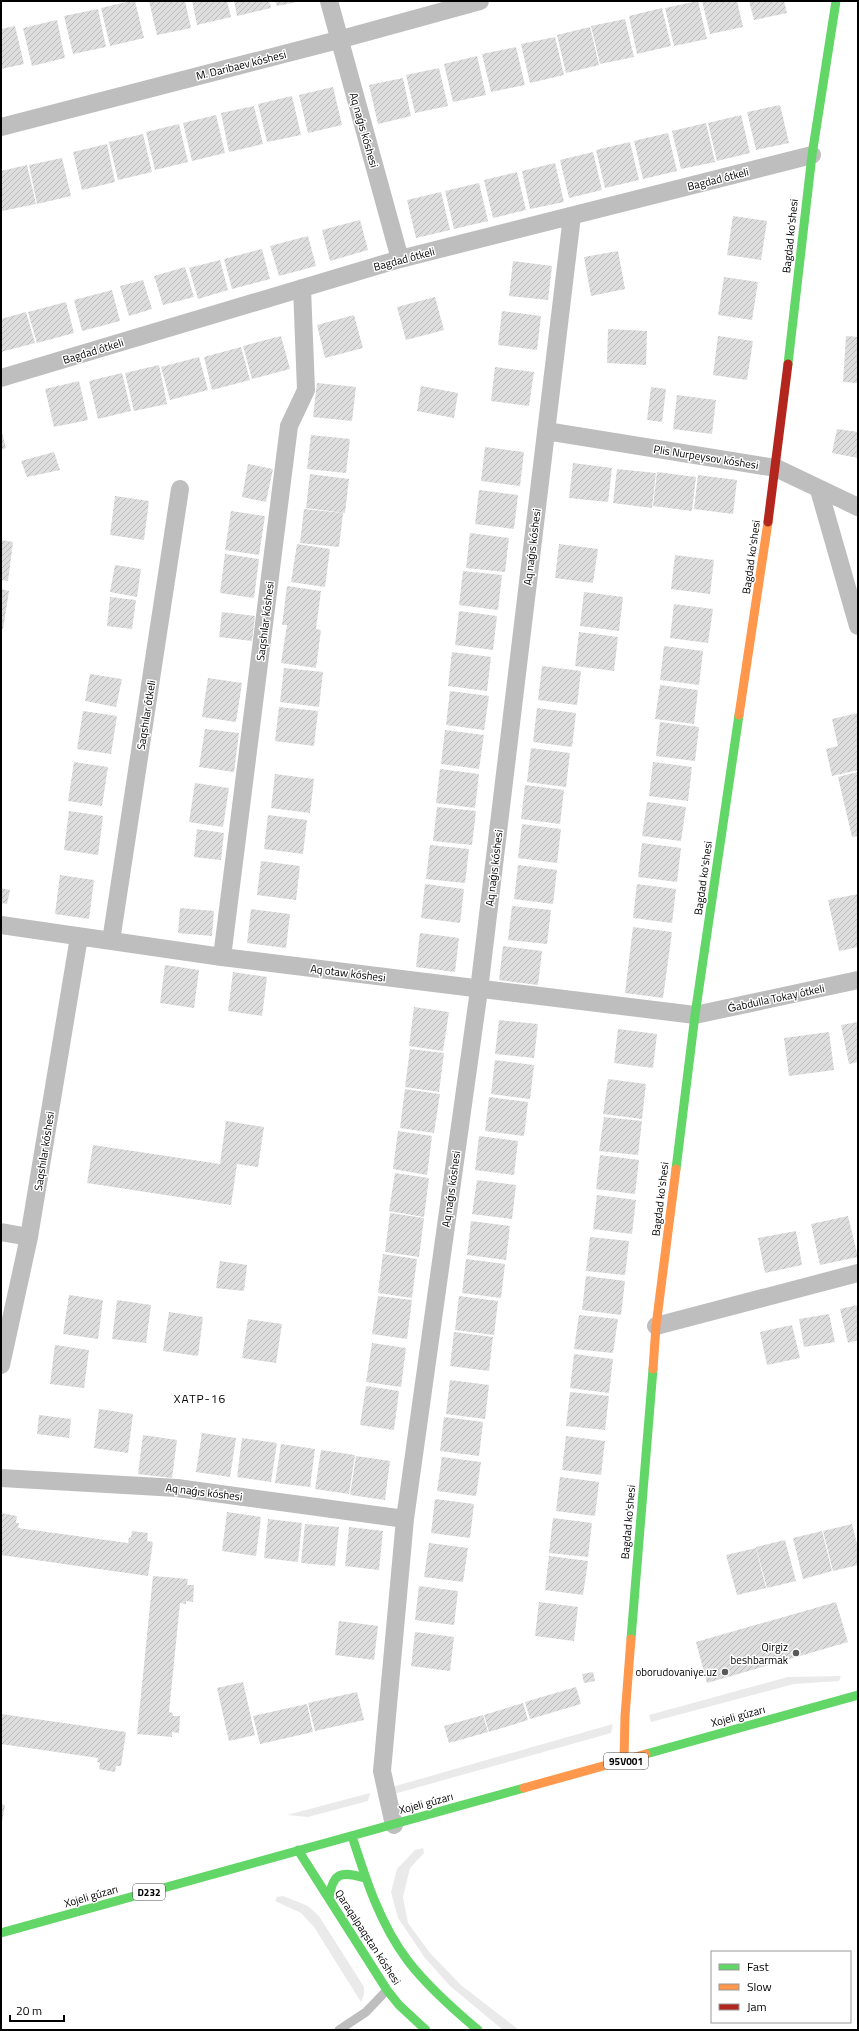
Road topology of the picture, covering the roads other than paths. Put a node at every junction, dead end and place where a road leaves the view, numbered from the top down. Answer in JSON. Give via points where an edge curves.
{"nodes":[{"id":1,"x":328,"y":1,"type":"edge"},
{"id":2,"x":480,"y":1,"type":"edge"},
{"id":3,"x":836,"y":1,"type":"edge"},
{"id":4,"x":338,"y":40,"type":"junction"},
{"id":5,"x":1,"y":127,"type":"edge"},
{"id":6,"x":812,"y":155,"type":"junction"},
{"id":7,"x":572,"y":216,"type":"junction"},
{"id":8,"x":400,"y":259,"type":"junction"},
{"id":9,"x":302,"y":288,"type":"junction"},
{"id":10,"x":1,"y":378,"type":"edge"},
{"id":11,"x":546,"y":431,"type":"junction"},
{"id":12,"x":776,"y":468,"type":"junction"},
{"id":13,"x":180,"y":489,"type":"dead end"},
{"id":14,"x":819,"y":490,"type":"junction"},
{"id":15,"x":858,"y":507,"type":"edge"},
{"id":16,"x":858,"y":626,"type":"edge"},
{"id":17,"x":1,"y":925,"type":"edge"},
{"id":18,"x":79,"y":936,"type":"junction"},
{"id":19,"x":111,"y":941,"type":"junction"},
{"id":20,"x":222,"y":956,"type":"junction"},
{"id":21,"x":858,"y":980,"type":"edge"},
{"id":22,"x":479,"y":990,"type":"junction"},
{"id":23,"x":695,"y":1015,"type":"junction"},
{"id":24,"x":1,"y":1232,"type":"edge"},
{"id":25,"x":30,"y":1237,"type":"junction"},
{"id":26,"x":858,"y":1273,"type":"edge"},
{"id":27,"x":656,"y":1326,"type":"junction"},
{"id":28,"x":1,"y":1365,"type":"edge"},
{"id":29,"x":1,"y":1478,"type":"edge"},
{"id":30,"x":405,"y":1519,"type":"junction"},
{"id":31,"x":858,"y":1695,"type":"edge"},
{"id":32,"x":624,"y":1761,"type":"junction"},
{"id":33,"x":394,"y":1824,"type":"junction"},
{"id":34,"x":352,"y":1836,"type":"junction"},
{"id":35,"x":298,"y":1850,"type":"junction"},
{"id":36,"x":365,"y":1878,"type":"junction"},
{"id":37,"x":329,"y":1898,"type":"junction"},
{"id":38,"x":1,"y":1934,"type":"edge"},
{"id":39,"x":387,"y":1990,"type":"junction"},
{"id":40,"x":339,"y":2030,"type":"edge"},
{"id":41,"x":426,"y":2030,"type":"edge"},
{"id":42,"x":478,"y":2030,"type":"edge"}],
"edges":[{"from":1,"to":4,"type":"street","name":"Aq naǵıs kóshesi"},
{"from":2,"to":4,"type":"street","name":"M. Daribaev kóshesi"},
{"from":3,"to":6,"type":"street","name":"Bagdad ko'shesi"},
{"from":4,"to":5,"type":"street","name":"M. Daribaev kóshesi"},
{"from":4,"to":8,"type":"street","name":"Aq naǵıs kóshesi"},
{"from":6,"to":7,"type":"street","name":"Bagdad ótkeli"},
{"from":6,"to":12,"type":"street","name":"Bagdad ko'shesi"},
{"from":7,"to":8,"type":"street","name":"Bagdad ótkeli"},
{"from":7,"to":11,"type":"street","name":"Aq naǵıs kóshesi"},
{"from":8,"to":9,"type":"street","name":"Bagdad ótkeli"},
{"from":9,"to":10,"type":"street","name":"Bagdad ótkeli"},
{"from":9,"to":20,"type":"street","name":"Saqshılar kóshesi","via":[[306,390],[289,426]]},
{"from":11,"to":12,"type":"street","name":"Plis Nurpeysov kóshesi"},
{"from":11,"to":22,"type":"street","name":"Aq naǵıs kóshesi"},
{"from":12,"to":14,"type":"street","name":"Plis Nurpeysov kóshesi"},
{"from":12,"to":23,"type":"street","name":"Bagdad ko'shesi"},
{"from":13,"to":19,"type":"street","name":"Saqshılar ótkeli"},
{"from":14,"to":15,"type":"street","name":"Plis Nurpeysov kóshesi"},
{"from":14,"to":16,"type":"street"},
{"from":17,"to":18,"type":"street","name":"Aq otaw kóshesi"},
{"from":18,"to":19,"type":"street","name":"Aq otaw kóshesi"},
{"from":18,"to":25,"type":"street","name":"Saqshılar kóshesi"},
{"from":19,"to":20,"type":"street","name":"Aq otaw kóshesi"},
{"from":20,"to":22,"type":"street","name":"Aq otaw kóshesi"},
{"from":21,"to":23,"type":"street","name":"Ǵabdulla Tokay ótkeli"},
{"from":22,"to":23,"type":"street","name":"Aq otaw kóshesi"},
{"from":22,"to":30,"type":"street","name":"Aq naǵıs kóshesi"},
{"from":23,"to":27,"type":"street","name":"Bagdad ko'shesi"},
{"from":24,"to":25,"type":"street"},
{"from":25,"to":28,"type":"street","name":"Saqshılar kóshesi"},
{"from":26,"to":27,"type":"street"},
{"from":27,"to":32,"type":"street","name":"Bagdad ko'shesi","via":[[625,1716]]},
{"from":29,"to":30,"type":"street","name":"Aq naǵıs kóshesi","via":[[177,1488]]},
{"from":30,"to":33,"type":"street","name":"Aq naǵıs kóshesi","via":[[382,1771]]},
{"from":31,"to":32,"type":"street","name":"Xojeli gúzarı","number":"95V001"},
{"from":32,"to":33,"type":"street","name":"Xojeli gúzarı","number":"95V001"},
{"from":33,"to":34,"type":"street","name":"Xojeli gúzarı","number":"95V001"},
{"from":34,"to":35,"type":"street","name":"Xojeli gúzarı","number":"D232"},
{"from":34,"to":36,"type":"street","name":"Qaraqalpaqstan kóshesi"},
{"from":35,"to":37,"type":"street","name":"Qaraqalpaqstan kóshesi"},
{"from":35,"to":38,"type":"street","name":"Xojeli gúzarı","number":"D232"},
{"from":36,"to":37,"type":"street","via":[[353,1874],[341,1875],[332,1882]]},
{"from":36,"to":42,"type":"street","name":"Qaraqalpaqstan kóshesi","via":[[381,1915],[408,1961],[446,2003]]},
{"from":37,"to":39,"type":"street","name":"Qaraqalpaqstan kóshesi"},
{"from":39,"to":40,"type":"lane","via":[[366,2012]]},
{"from":39,"to":41,"type":"street","name":"Qaraqalpaqstan kóshesi"}]}
